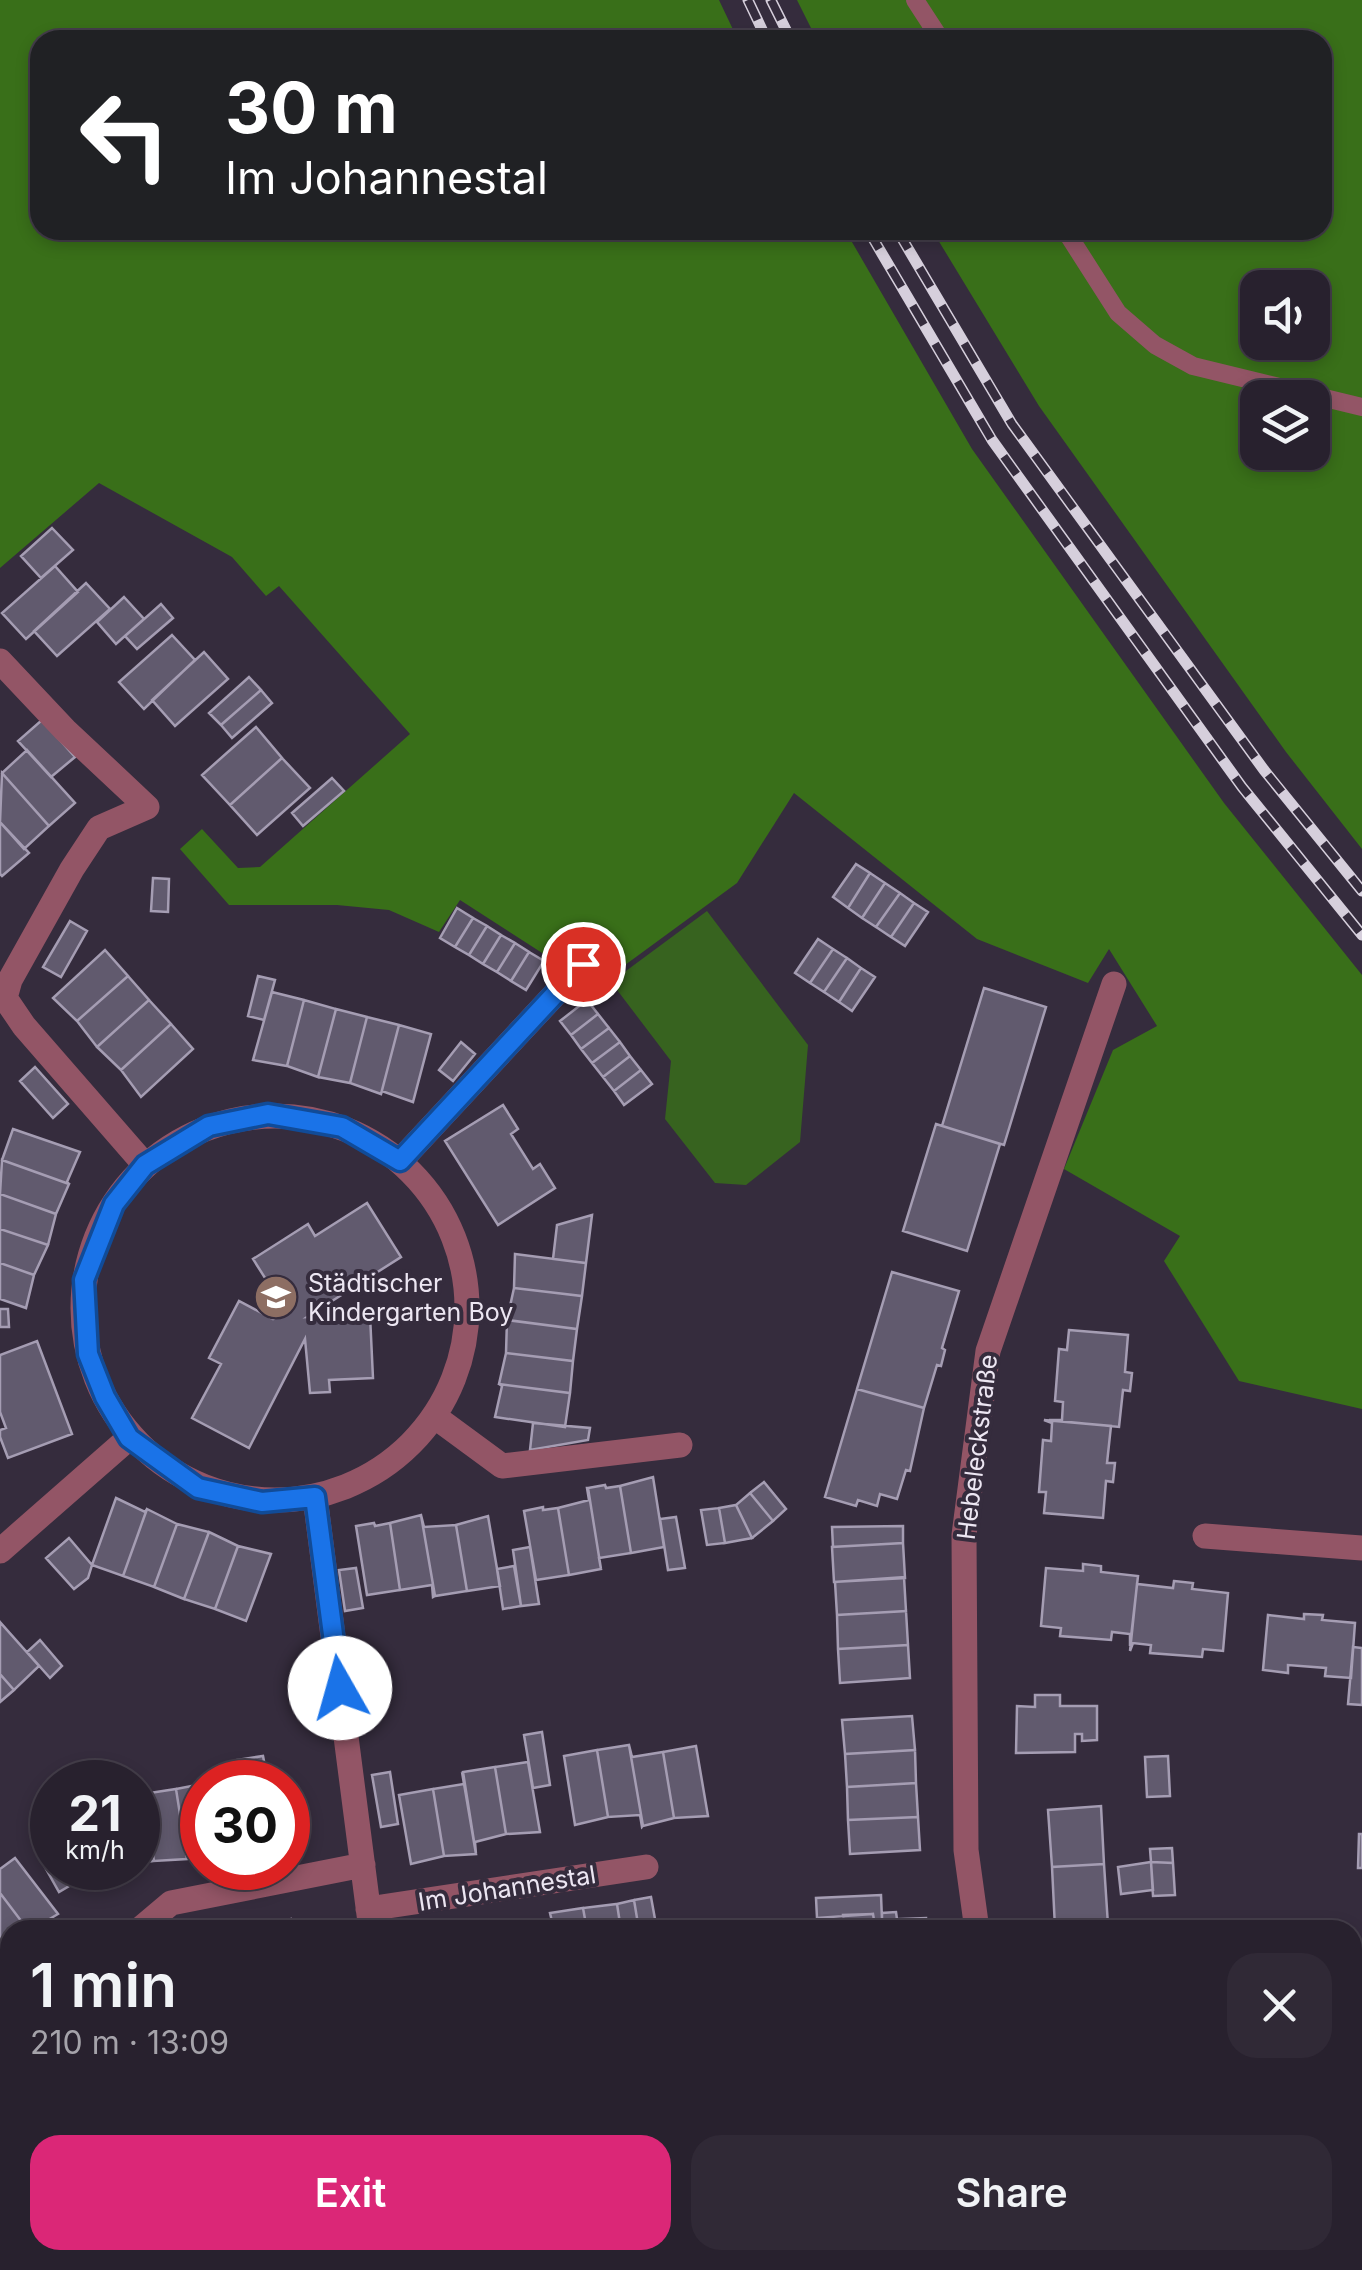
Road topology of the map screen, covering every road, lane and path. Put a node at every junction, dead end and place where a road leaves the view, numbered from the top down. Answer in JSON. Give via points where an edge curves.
{"nodes":[{"id":1,"x":915,"y":0,"type":"edge"},
{"id":2,"x":934,"y":30,"type":"edge"},
{"id":3,"x":1071,"y":240,"type":"edge"},
{"id":4,"x":1362,"y":407,"type":"edge"},
{"id":5,"x":0,"y":661,"type":"edge"},
{"id":6,"x":583,"y":964,"type":"dead end"},
{"id":7,"x":1114,"y":984,"type":"dead end"},
{"id":8,"x":400,"y":1161,"type":"junction"},
{"id":9,"x":145,"y":1165,"type":"junction"},
{"id":10,"x":434,"y":1416,"type":"junction"},
{"id":11,"x":129,"y":1438,"type":"junction"},
{"id":12,"x":680,"y":1446,"type":"dead end"},
{"id":13,"x":315,"y":1497,"type":"junction"},
{"id":14,"x":1205,"y":1536,"type":"dead end"},
{"id":15,"x":1362,"y":1548,"type":"edge"},
{"id":16,"x":0,"y":1551,"type":"edge"},
{"id":17,"x":363,"y":1865,"type":"junction"},
{"id":18,"x":646,"y":1866,"type":"dead end"},
{"id":19,"x":370,"y":1919,"type":"edge"},
{"id":20,"x":151,"y":1920,"type":"edge"},
{"id":21,"x":976,"y":1920,"type":"edge"}],
"edges":[{"from":1,"to":2,"type":"lane"},
{"from":3,"to":4,"type":"lane","via":[[1118,313],[1193,366]]},
{"from":5,"to":9,"type":"street","via":[[147,807],[99,828],[5,998]]},
{"from":6,"to":8,"type":"street"},
{"from":7,"to":21,"type":"street","name":"Hebeleckstraße","via":[[988,1352],[964,1535],[966,1850]]},
{"from":8,"to":9,"type":"street","via":[[342,1127],[268,1114],[209,1126]]},
{"from":8,"to":10,"type":"street","via":[[442,1209],[470,1276],[464,1343]]},
{"from":9,"to":11,"type":"street","via":[[114,1204],[84,1280],[88,1354]]},
{"from":10,"to":12,"type":"street","via":[[502,1466]]},
{"from":10,"to":13,"type":"street","via":[[384,1467]]},
{"from":11,"to":13,"type":"street","via":[[198,1488],[262,1502]]},
{"from":11,"to":16,"type":"street"},
{"from":13,"to":17,"type":"street","name":"Im Johannestal"},
{"from":14,"to":15,"type":"street"},
{"from":17,"to":19,"type":"street","name":"Im Johannestal"},
{"from":17,"to":20,"type":"street","via":[[171,1903]]},
{"from":18,"to":19,"type":"street","name":"Im Johannestal"}]}
